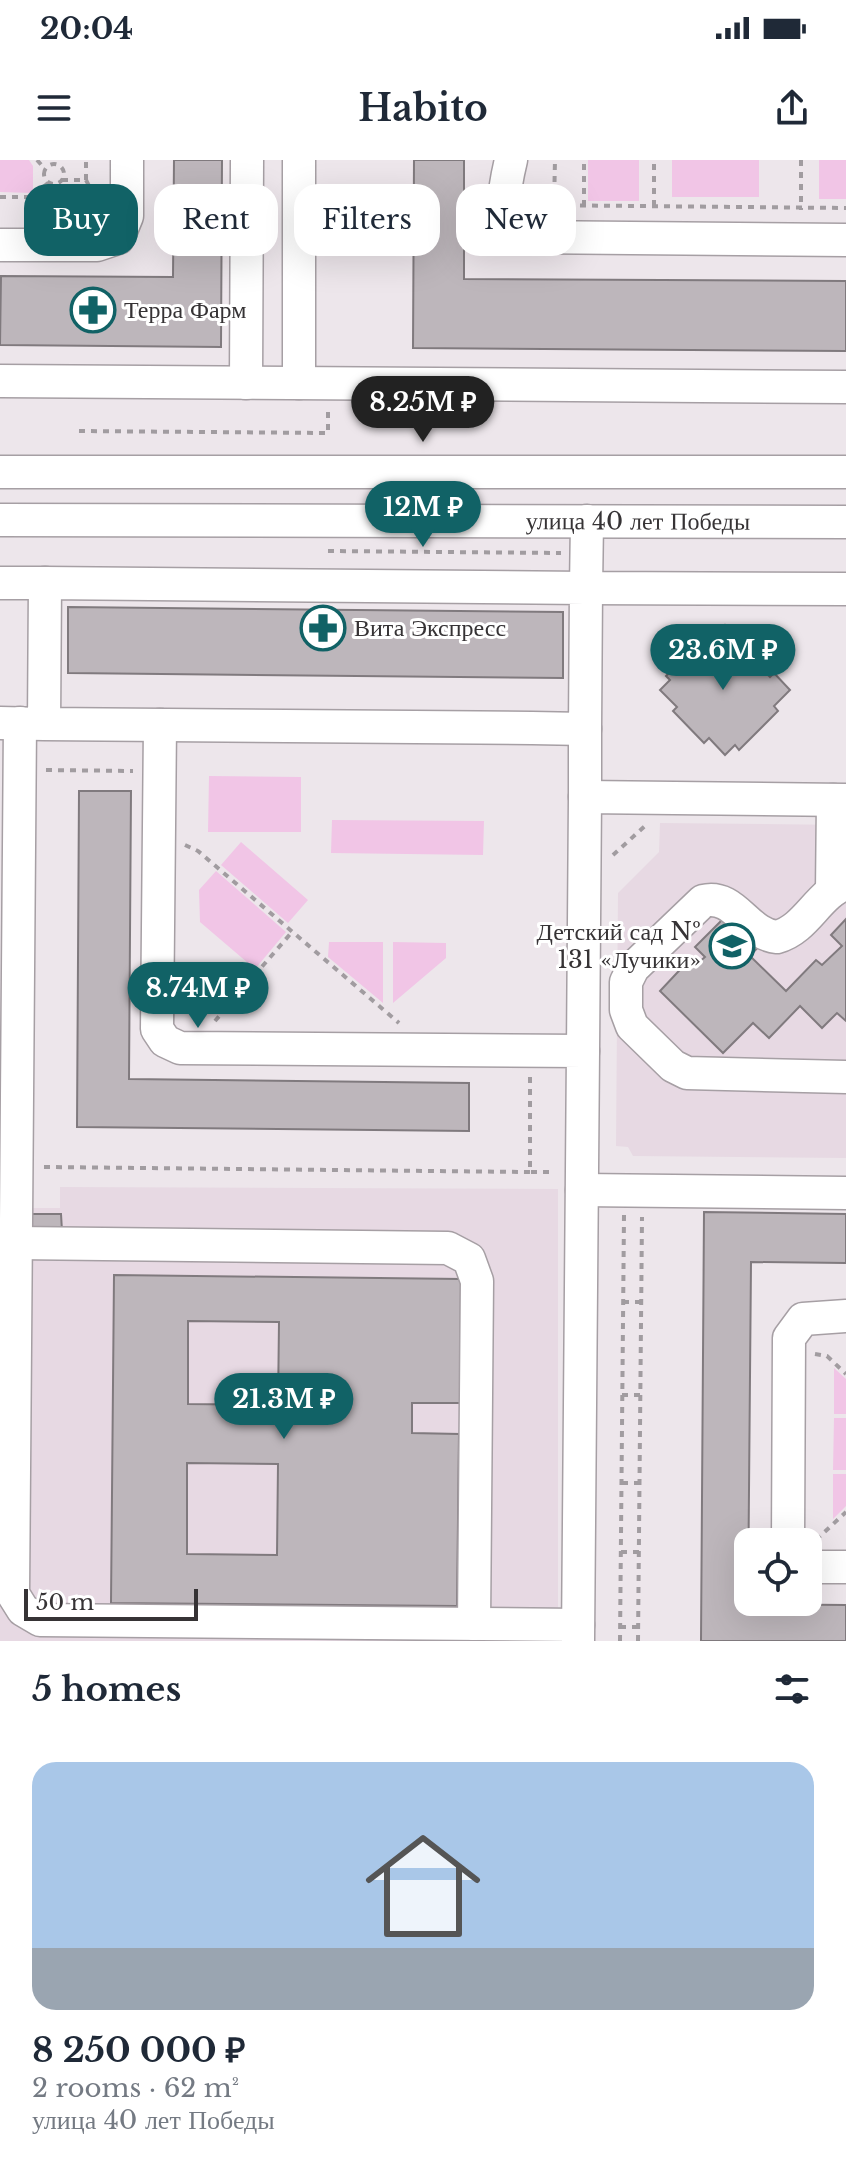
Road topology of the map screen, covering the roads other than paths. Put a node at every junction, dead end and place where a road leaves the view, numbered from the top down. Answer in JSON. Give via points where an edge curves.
{"nodes":[{"id":1,"x":127,"y":160,"type":"edge"},
{"id":2,"x":247,"y":160,"type":"edge"},
{"id":3,"x":299,"y":160,"type":"edge"},
{"id":4,"x":511,"y":160,"type":"edge"},
{"id":5,"x":846,"y":240,"type":"edge"},
{"id":6,"x":0,"y":245,"type":"edge"},
{"id":7,"x":0,"y":381,"type":"edge"},
{"id":8,"x":246,"y":383,"type":"junction"},
{"id":9,"x":314,"y":383,"type":"junction"},
{"id":10,"x":846,"y":387,"type":"edge"},
{"id":11,"x":0,"y":472,"type":"edge"},
{"id":12,"x":846,"y":472,"type":"edge"},
{"id":13,"x":0,"y":520,"type":"edge"},
{"id":14,"x":587,"y":521,"type":"junction"},
{"id":15,"x":846,"y":522,"type":"edge"},
{"id":16,"x":0,"y":583,"type":"edge"},
{"id":17,"x":45,"y":583,"type":"junction"},
{"id":18,"x":586,"y":588,"type":"junction"},
{"id":19,"x":846,"y":589,"type":"edge"},
{"id":20,"x":21,"y":723,"type":"edge"},
{"id":21,"x":160,"y":725,"type":"junction"},
{"id":22,"x":585,"y":729,"type":"junction"},
{"id":23,"x":585,"y":797,"type":"junction"},
{"id":24,"x":839,"y":800,"type":"edge"},
{"id":25,"x":839,"y":887,"type":"edge"},
{"id":26,"x":583,"y":998,"type":"junction"},
{"id":27,"x":626,"y":998,"type":"junction"},
{"id":28,"x":583,"y":1051,"type":"junction"},
{"id":29,"x":846,"y":1077,"type":"edge"},
{"id":30,"x":582,"y":1181,"type":"junction"},
{"id":31,"x":846,"y":1193,"type":"edge"},
{"id":32,"x":16,"y":1243,"type":"junction"},
{"id":33,"x":846,"y":1316,"type":"edge"},
{"id":34,"x":788,"y":1528,"type":"edge"},
{"id":35,"x":822,"y":1567,"type":"edge"},
{"id":36,"x":846,"y":1567,"type":"edge"},
{"id":37,"x":474,"y":1624,"type":"junction"},
{"id":38,"x":578,"y":1633,"type":"edge"}],
"edges":[{"from":1,"to":6,"type":"street","via":[[127,216],[118,238],[97,245]]},
{"from":2,"to":8,"type":"street"},
{"from":3,"to":9,"type":"street"},
{"from":4,"to":5,"type":"street","via":[[507,223],[525,237]]},
{"from":7,"to":8,"type":"street"},
{"from":8,"to":9,"type":"street"},
{"from":9,"to":10,"type":"street"},
{"from":11,"to":12,"type":"street","name":"улица 40 лет Победы"},
{"from":13,"to":14,"type":"street","name":"улица 40 лет Победы"},
{"from":14,"to":15,"type":"street","name":"улица 40 лет Победы"},
{"from":14,"to":18,"type":"street"},
{"from":16,"to":17,"type":"street"},
{"from":17,"to":18,"type":"street"},
{"from":17,"to":20,"type":"street"},
{"from":18,"to":19,"type":"street"},
{"from":18,"to":22,"type":"street"},
{"from":20,"to":21,"type":"street"},
{"from":20,"to":32,"type":"street"},
{"from":21,"to":22,"type":"street"},
{"from":21,"to":28,"type":"street","via":[[157,1029],[172,1045]]},
{"from":22,"to":23,"type":"street"},
{"from":23,"to":24,"type":"street"},
{"from":23,"to":26,"type":"street"},
{"from":24,"to":25,"type":"street"},
{"from":25,"to":27,"type":"street","via":[[795,929],[777,937],[756,930],[727,903],[703,901],[630,972]]},
{"from":26,"to":27,"type":"street"},
{"from":26,"to":28,"type":"street"},
{"from":27,"to":29,"type":"street","via":[[632,1026],[687,1073]]},
{"from":28,"to":30,"type":"street"},
{"from":30,"to":31,"type":"street","via":[[633,1191]]},
{"from":30,"to":38,"type":"street"},
{"from":32,"to":37,"type":"street","via":[[448,1248],[469,1259],[477,1281]]},
{"from":32,"to":37,"type":"street","via":[[13,1594],[23,1610],[40,1620]]},
{"from":33,"to":34,"type":"street","via":[[803,1319],[792,1330]]},
{"from":35,"to":36,"type":"street"},
{"from":37,"to":38,"type":"street"}]}
